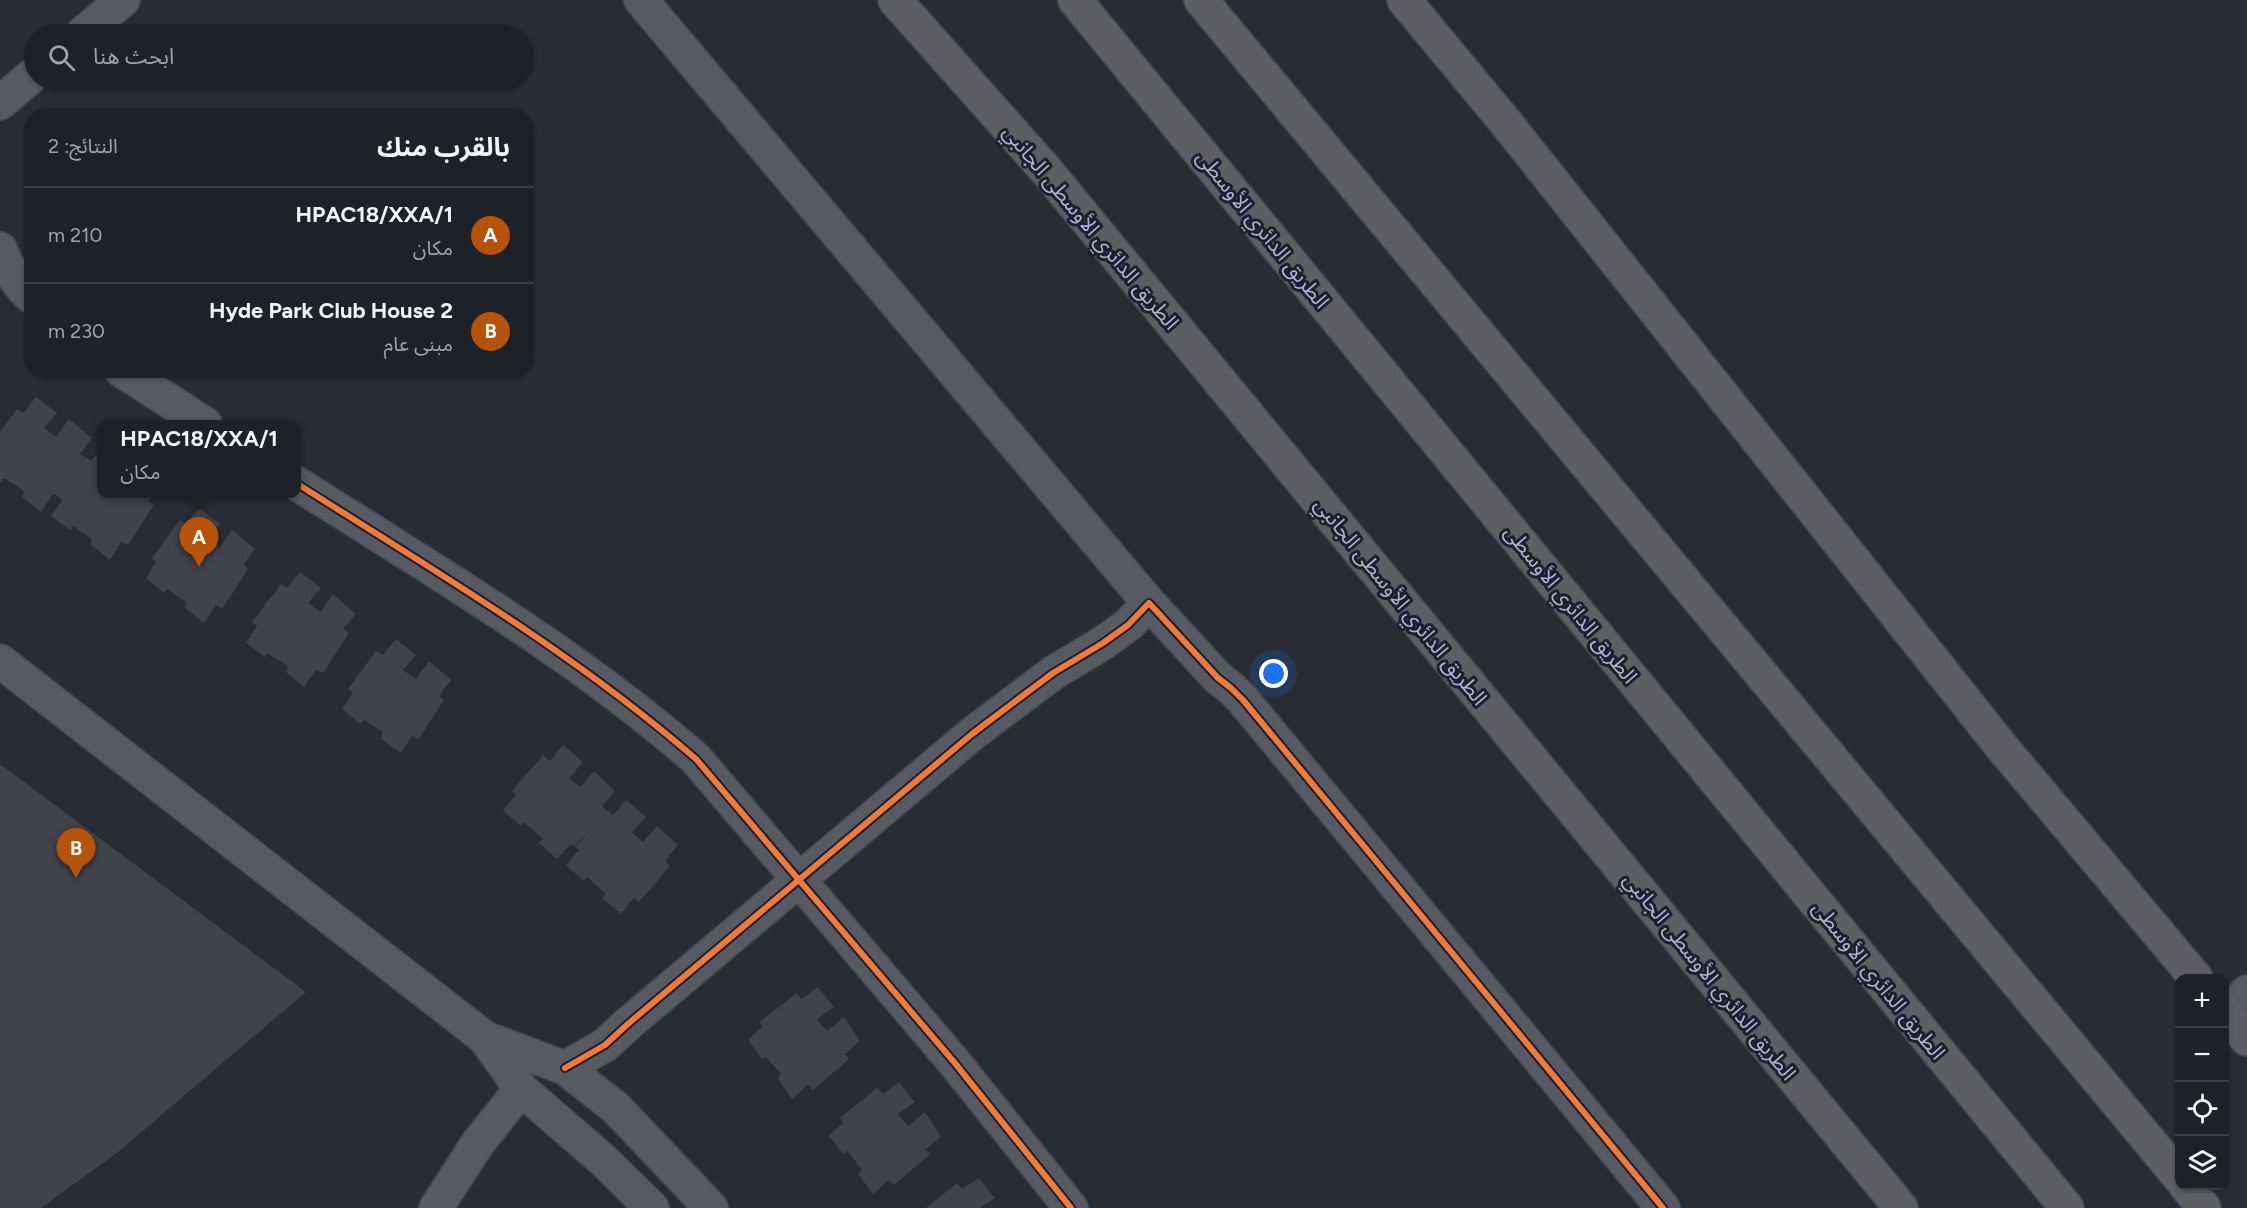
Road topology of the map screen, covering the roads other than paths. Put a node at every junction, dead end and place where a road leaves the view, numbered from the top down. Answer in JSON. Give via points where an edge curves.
{"nodes":[{"id":1,"x":123,"y":0,"type":"edge"},
{"id":2,"x":641,"y":0,"type":"edge"},
{"id":3,"x":895,"y":0,"type":"edge"},
{"id":4,"x":1075,"y":0,"type":"edge"},
{"id":5,"x":1201,"y":0,"type":"edge"},
{"id":6,"x":1404,"y":0,"type":"edge"},
{"id":7,"x":94,"y":24,"type":"edge"},
{"id":8,"x":24,"y":83,"type":"edge"},
{"id":9,"x":0,"y":103,"type":"edge"},
{"id":10,"x":0,"y":249,"type":"edge"},
{"id":11,"x":24,"y":290,"type":"edge"},
{"id":12,"x":133,"y":378,"type":"edge"},
{"id":13,"x":199,"y":420,"type":"edge"},
{"id":14,"x":301,"y":486,"type":"edge"},
{"id":15,"x":1149,"y":603,"type":"junction"},
{"id":16,"x":0,"y":661,"type":"edge"},
{"id":17,"x":799,"y":880,"type":"junction"},
{"id":18,"x":2193,"y":974,"type":"edge"},
{"id":19,"x":2232,"y":1006,"type":"edge"},
{"id":20,"x":485,"y":1038,"type":"junction"},
{"id":21,"x":2247,"y":1039,"type":"edge"},
{"id":22,"x":565,"y":1068,"type":"junction"},
{"id":23,"x":521,"y":1089,"type":"junction"},
{"id":24,"x":2175,"y":1172,"type":"edge"},
{"id":25,"x":2190,"y":1190,"type":"edge"},
{"id":26,"x":436,"y":1208,"type":"edge"},
{"id":27,"x":652,"y":1208,"type":"edge"},
{"id":28,"x":711,"y":1208,"type":"edge"},
{"id":29,"x":1071,"y":1208,"type":"edge"},
{"id":30,"x":1663,"y":1208,"type":"edge"},
{"id":31,"x":1900,"y":1208,"type":"edge"},
{"id":32,"x":2067,"y":1208,"type":"edge"},
{"id":33,"x":2204,"y":1208,"type":"edge"}],
"edges":[{"from":1,"to":7,"type":"street"},
{"from":2,"to":15,"type":"street"},
{"from":3,"to":31,"type":"highway","name":"الطريق الدائري الأوسطى الجانبي","via":[[1045,169]]},
{"from":4,"to":32,"type":"highway","name":"الطريق الدائري الأوسطى"},
{"from":5,"to":24,"type":"highway"},
{"from":6,"to":18,"type":"highway","via":[[2001,746]]},
{"from":8,"to":9,"type":"street"},
{"from":10,"to":11,"type":"street"},
{"from":12,"to":13,"type":"street"},
{"from":14,"to":17,"type":"street","via":[[560,652],[651,720],[696,759]]},
{"from":15,"to":17,"type":"street","via":[[1128,625],[1053,673],[972,734]]},
{"from":15,"to":30,"type":"street","via":[[1243,700]]},
{"from":16,"to":20,"type":"street"},
{"from":17,"to":22,"type":"street","via":[[605,1045]]},
{"from":17,"to":29,"type":"street","via":[[954,1062]]},
{"from":19,"to":21,"type":"highway"},
{"from":20,"to":22,"type":"street"},
{"from":20,"to":23,"type":"street"},
{"from":22,"to":28,"type":"street","via":[[616,1108]]},
{"from":23,"to":26,"type":"street","via":[[478,1143]]},
{"from":23,"to":27,"type":"street"},
{"from":25,"to":33,"type":"highway"}]}
